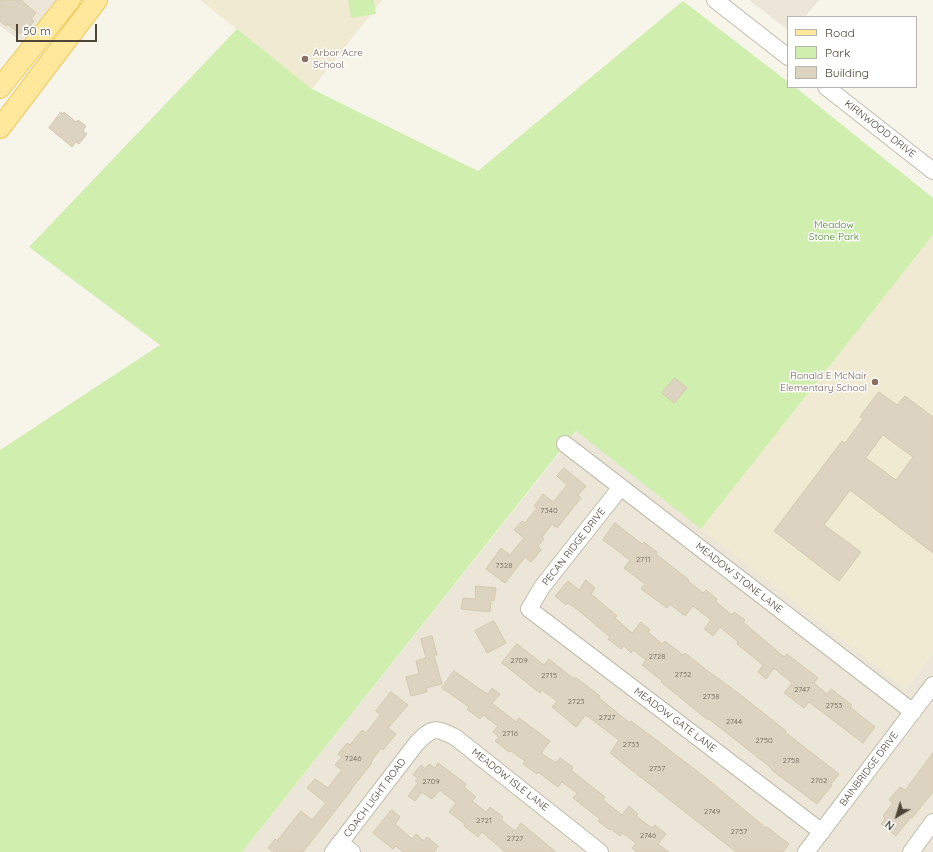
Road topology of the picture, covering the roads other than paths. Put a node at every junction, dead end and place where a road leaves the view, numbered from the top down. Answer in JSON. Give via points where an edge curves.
{"nodes":[{"id":1,"x":70,"y":0,"type":"edge"},
{"id":2,"x":715,"y":0,"type":"edge"},
{"id":3,"x":92,"y":7,"type":"edge"},
{"id":4,"x":787,"y":56,"type":"edge"},
{"id":5,"x":0,"y":88,"type":"edge"},
{"id":6,"x":827,"y":88,"type":"edge"},
{"id":7,"x":0,"y":128,"type":"edge"},
{"id":8,"x":933,"y":171,"type":"edge"},
{"id":9,"x":565,"y":444,"type":"dead end"},
{"id":10,"x":621,"y":487,"type":"junction"},
{"id":11,"x":529,"y":609,"type":"joint"},
{"id":12,"x":933,"y":685,"type":"edge"},
{"id":13,"x":913,"y":712,"type":"junction"},
{"id":14,"x":416,"y":744,"type":"joint"},
{"id":15,"x":933,"y":822,"type":"edge"},
{"id":16,"x":822,"y":832,"type":"junction"},
{"id":17,"x":342,"y":849,"type":"edge"},
{"id":18,"x":600,"y":852,"type":"edge"},
{"id":19,"x":806,"y":852,"type":"edge"},
{"id":20,"x":910,"y":852,"type":"edge"}],
"edges":[{"from":1,"to":3,"type":"street"},
{"from":1,"to":5,"type":"main road"},
{"from":2,"to":4,"type":"street"},
{"from":3,"to":7,"type":"main road"},
{"from":6,"to":8,"type":"street","name":"KIRNWOOD DRIVE"},
{"from":9,"to":10,"type":"street","name":"MEADOW STONE LANE"},
{"from":10,"to":11,"type":"street","name":"PECAN RIDGE DRIVE","via":[[542,587]]},
{"from":10,"to":13,"type":"street","name":"MEADOW STONE LANE"},
{"from":11,"to":16,"type":"street","name":"MEADOW GATE LANE"},
{"from":12,"to":13,"type":"street","name":"BAINBRIDGE DRIVE"},
{"from":13,"to":16,"type":"street","name":"BAINBRIDGE DRIVE"},
{"from":14,"to":17,"type":"street","name":"COACH LIGHT ROAD"},
{"from":14,"to":18,"type":"street","name":"MEADOW ISLE LANE","via":[[427,732],[440,730],[455,737]]},
{"from":15,"to":20,"type":"street"},
{"from":16,"to":19,"type":"street","name":"BAINBRIDGE DRIVE"}]}
